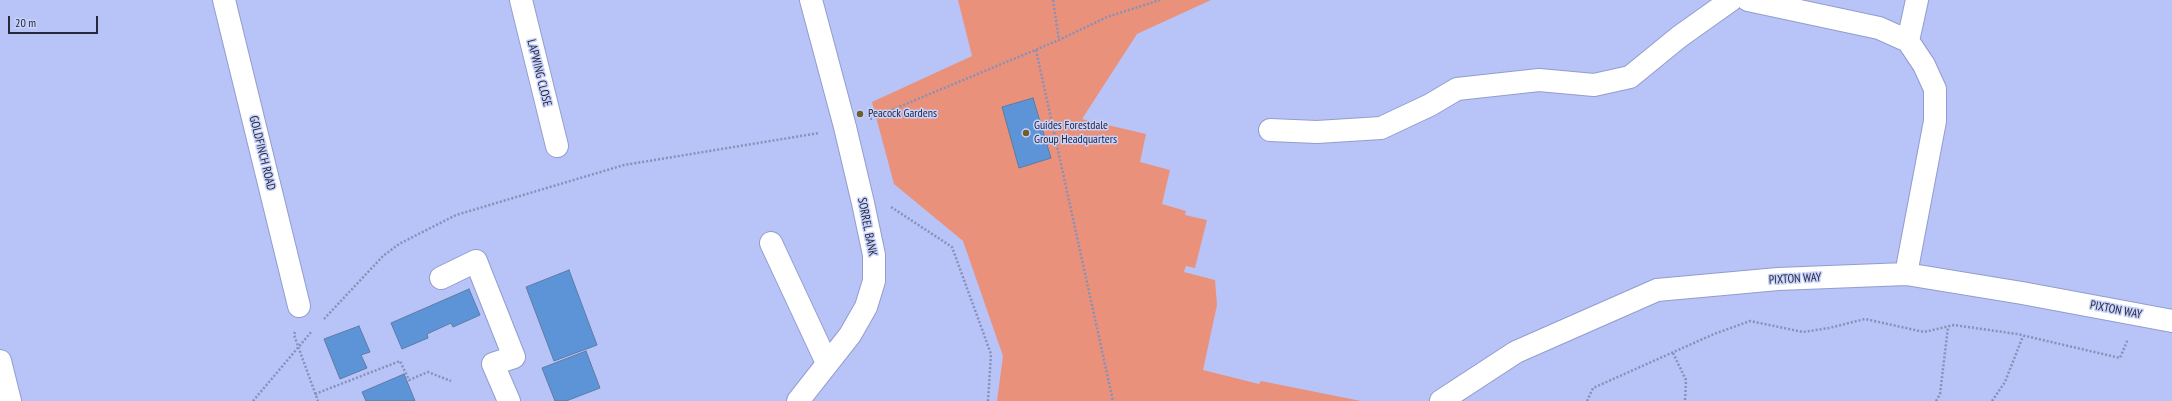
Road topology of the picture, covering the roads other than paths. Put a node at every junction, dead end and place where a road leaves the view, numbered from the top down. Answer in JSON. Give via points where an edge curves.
{"nodes":[{"id":1,"x":224,"y":0,"type":"edge"},
{"id":2,"x":521,"y":0,"type":"edge"},
{"id":3,"x":812,"y":0,"type":"edge"},
{"id":4,"x":1731,"y":0,"type":"edge"},
{"id":5,"x":1748,"y":0,"type":"edge"},
{"id":6,"x":1918,"y":0,"type":"edge"},
{"id":7,"x":1908,"y":41,"type":"junction"},
{"id":8,"x":1270,"y":130,"type":"dead end"},
{"id":9,"x":557,"y":146,"type":"dead end"},
{"id":10,"x":771,"y":243,"type":"dead end"},
{"id":11,"x":1906,"y":274,"type":"junction"},
{"id":12,"x":440,"y":278,"type":"dead end"},
{"id":13,"x":299,"y":306,"type":"road end"},
{"id":14,"x":2172,"y":321,"type":"edge"},
{"id":15,"x":0,"y":361,"type":"edge"},
{"id":16,"x":827,"y":363,"type":"junction"},
{"id":17,"x":10,"y":401,"type":"edge"},
{"id":18,"x":509,"y":401,"type":"edge"},
{"id":19,"x":798,"y":401,"type":"edge"},
{"id":20,"x":1442,"y":401,"type":"edge"}],
"edges":[{"from":1,"to":13,"type":"street","name":"GOLDFINCH ROAD"},
{"from":2,"to":9,"type":"street","name":"LAPWING CLOSE"},
{"from":3,"to":16,"type":"street","name":"SORREL BANK","via":[[845,127],[874,255],[874,282],[866,307],[850,335]]},
{"from":4,"to":8,"type":"street","via":[[1679,37],[1630,77],[1594,85],[1539,80],[1458,89],[1381,128],[1317,132]]},
{"from":5,"to":7,"type":"street","via":[[1879,28]]},
{"from":6,"to":7,"type":"street"},
{"from":7,"to":11,"type":"street","via":[[1924,65],[1935,89],[1935,121]]},
{"from":10,"to":16,"type":"street"},
{"from":11,"to":14,"type":"street","name":"PIXTON WAY"},
{"from":11,"to":20,"type":"street","name":"PIXTON WAY","via":[[1778,279],[1657,290],[1516,352]]},
{"from":12,"to":18,"type":"street","via":[[476,261],[514,357],[493,364]]},
{"from":15,"to":17,"type":"street"},
{"from":16,"to":19,"type":"street","name":"SORREL BANK"}]}
